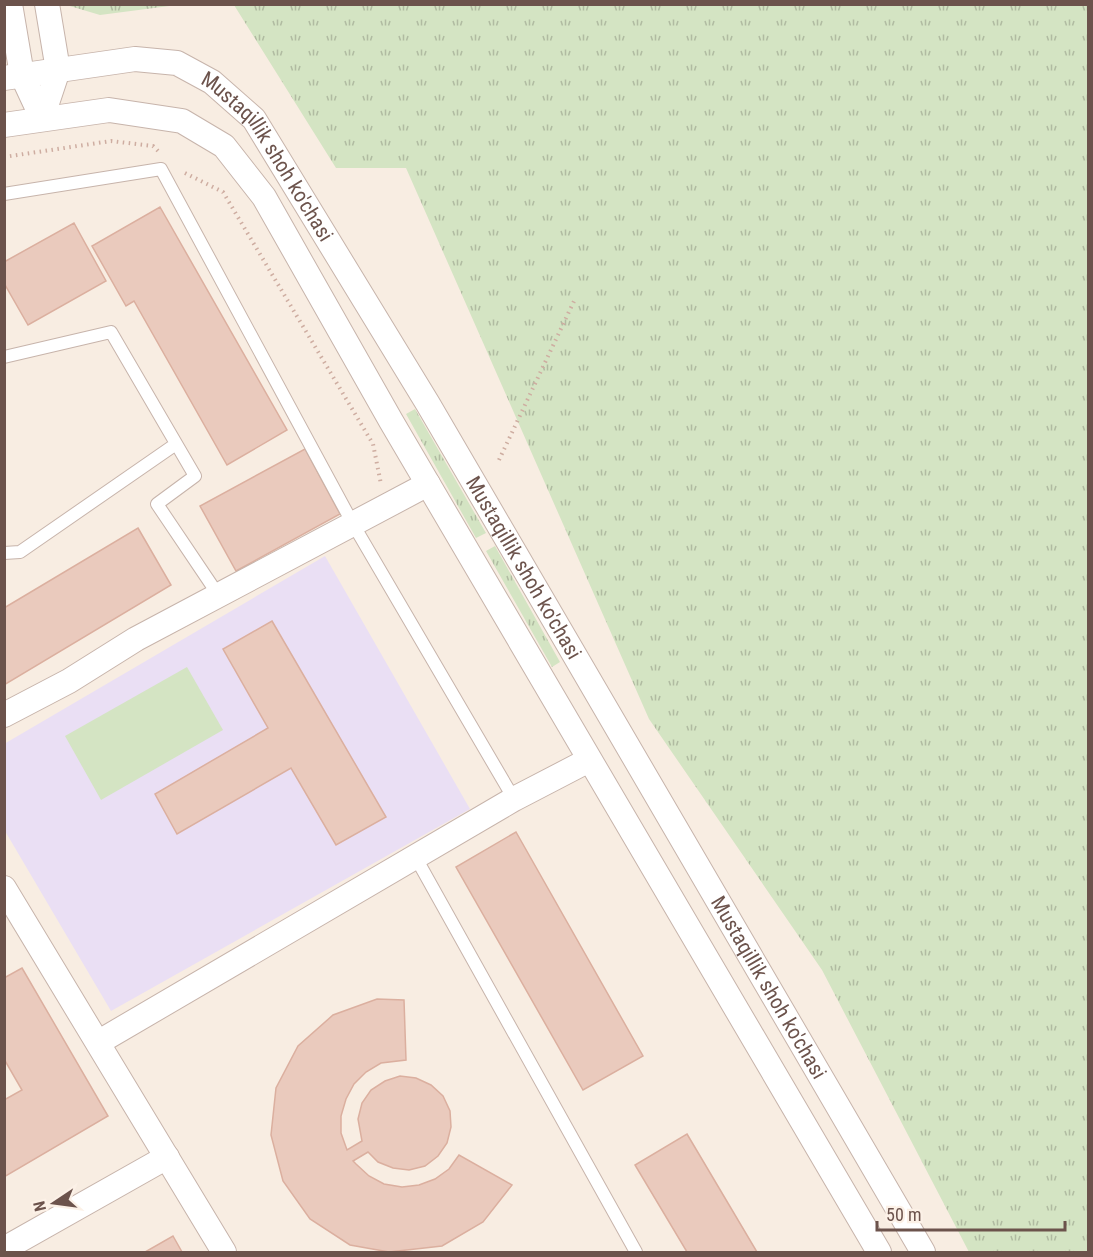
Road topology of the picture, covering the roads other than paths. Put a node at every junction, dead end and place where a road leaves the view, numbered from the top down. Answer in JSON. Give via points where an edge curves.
{"nodes":[{"id":1,"x":10,"y":4,"type":"edge"},
{"id":2,"x":47,"y":4,"type":"edge"},
{"id":3,"x":58,"y":70,"type":"junction"},
{"id":4,"x":13,"y":77,"type":"edge"},
{"id":5,"x":42,"y":118,"type":"junction"},
{"id":6,"x":4,"y":125,"type":"edge"},
{"id":7,"x":4,"y":194,"type":"edge"},
{"id":8,"x":4,"y":357,"type":"edge"},
{"id":9,"x":176,"y":444,"type":"junction"},
{"id":10,"x":428,"y":484,"type":"junction"},
{"id":11,"x":353,"y":524,"type":"junction"},
{"id":12,"x":4,"y":553,"type":"edge"},
{"id":13,"x":219,"y":596,"type":"junction"},
{"id":14,"x":4,"y":715,"type":"edge"},
{"id":15,"x":589,"y":760,"type":"junction"},
{"id":16,"x":514,"y":799,"type":"junction"},
{"id":17,"x":416,"y":858,"type":"junction"},
{"id":18,"x":4,"y":888,"type":"edge"},
{"id":19,"x":99,"y":1042,"type":"junction"},
{"id":20,"x":167,"y":1157,"type":"junction"},
{"id":21,"x":4,"y":1249,"type":"edge"},
{"id":22,"x":224,"y":1252,"type":"edge"},
{"id":23,"x":636,"y":1252,"type":"edge"},
{"id":24,"x":879,"y":1252,"type":"edge"},
{"id":25,"x":923,"y":1252,"type":"edge"}],
"edges":[{"from":1,"to":4,"type":"street"},
{"from":2,"to":3,"type":"street"},
{"from":3,"to":4,"type":"street","name":"Mustaqillik shoh ko'chasi"},
{"from":3,"to":5,"type":"street"},
{"from":3,"to":25,"type":"street","name":"Mustaqillik shoh ko'chasi","via":[[135,59],[177,63],[212,82],[254,119],[428,404]]},
{"from":4,"to":5,"type":"street"},
{"from":5,"to":6,"type":"street","name":"Mustaqillik shoh ko'chasi"},
{"from":5,"to":10,"type":"street","name":"Mustaqillik shoh ko'chasi","via":[[109,110],[182,122],[224,146],[264,197]]},
{"from":7,"to":11,"type":"lane","via":[[161,169]]},
{"from":8,"to":9,"type":"lane","via":[[111,332]]},
{"from":9,"to":12,"type":"lane","via":[[20,552]]},
{"from":9,"to":13,"type":"lane","via":[[195,476],[157,504]]},
{"from":10,"to":11,"type":"street"},
{"from":10,"to":15,"type":"street","name":"Mustaqillik shoh ko'chasi"},
{"from":11,"to":13,"type":"street"},
{"from":11,"to":16,"type":"lane"},
{"from":13,"to":14,"type":"street"},
{"from":15,"to":16,"type":"street"},
{"from":15,"to":24,"type":"street","name":"Mustaqillik shoh ko'chasi"},
{"from":16,"to":17,"type":"street"},
{"from":17,"to":19,"type":"street"},
{"from":17,"to":23,"type":"lane"},
{"from":18,"to":19,"type":"street"},
{"from":19,"to":20,"type":"street"},
{"from":20,"to":21,"type":"street"},
{"from":20,"to":22,"type":"street"}]}
